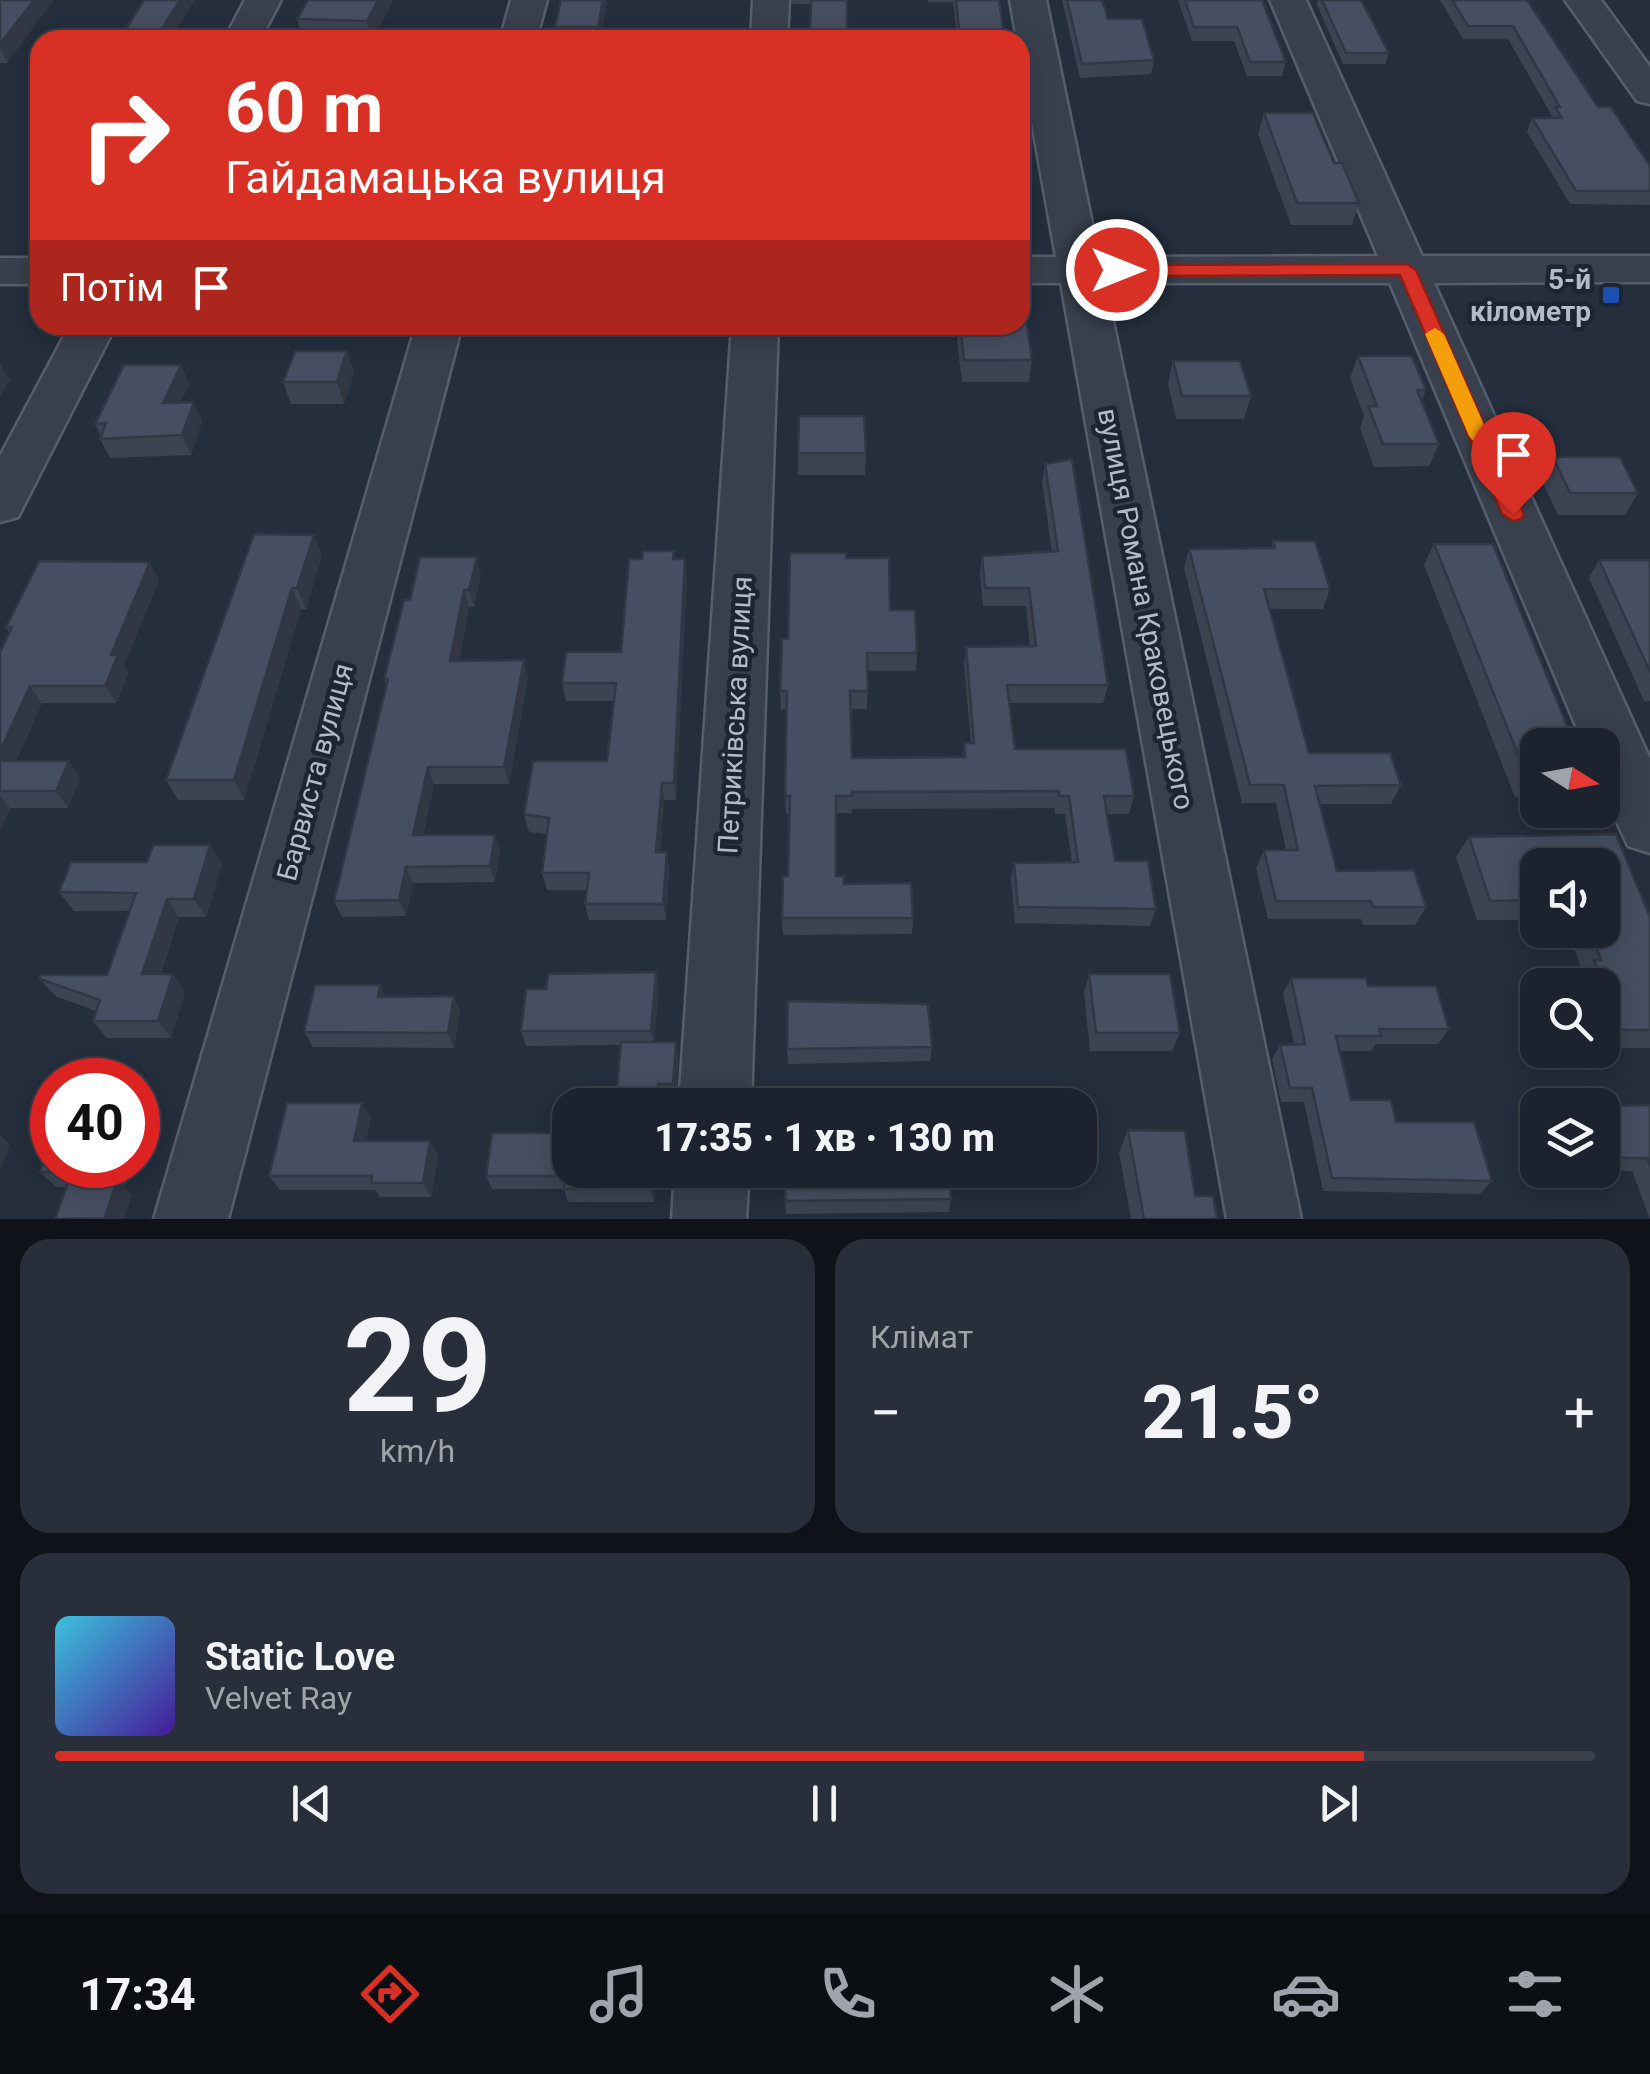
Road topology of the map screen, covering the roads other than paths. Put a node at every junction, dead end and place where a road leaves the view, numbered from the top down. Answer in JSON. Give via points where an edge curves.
{"nodes":[{"id":1,"x":263,"y":0,"type":"edge"},
{"id":2,"x":529,"y":0,"type":"edge"},
{"id":3,"x":771,"y":0,"type":"edge"},
{"id":4,"x":1028,"y":0,"type":"edge"},
{"id":5,"x":1288,"y":0,"type":"edge"},
{"id":6,"x":1583,"y":0,"type":"edge"},
{"id":7,"x":247,"y":30,"type":"edge"},
{"id":8,"x":521,"y":30,"type":"edge"},
{"id":9,"x":770,"y":30,"type":"edge"},
{"id":10,"x":1650,"y":93,"type":"edge"},
{"id":11,"x":1030,"y":270,"type":"edge"},
{"id":12,"x":1081,"y":270,"type":"junction"},
{"id":13,"x":1407,"y":270,"type":"junction"},
{"id":14,"x":1650,"y":270,"type":"edge"},
{"id":15,"x":0,"y":272,"type":"edge"},
{"id":16,"x":30,"y":272,"type":"edge"},
{"id":17,"x":88,"y":335,"type":"edge"},
{"id":18,"x":435,"y":335,"type":"edge"},
{"id":19,"x":754,"y":335,"type":"edge"},
{"id":20,"x":0,"y":504,"type":"edge"},
{"id":21,"x":1650,"y":827,"type":"edge"},
{"id":22,"x":716,"y":1088,"type":"edge"},
{"id":23,"x":711,"y":1188,"type":"edge"},
{"id":24,"x":191,"y":1219,"type":"edge"},
{"id":25,"x":709,"y":1219,"type":"edge"},
{"id":26,"x":1264,"y":1219,"type":"edge"}],
"edges":[{"from":1,"to":7,"type":"street"},
{"from":2,"to":8,"type":"street"},
{"from":3,"to":9,"type":"street"},
{"from":4,"to":12,"type":"street","name":"вулиця Романа Краковецького"},
{"from":5,"to":13,"type":"street"},
{"from":6,"to":10,"type":"street"},
{"from":11,"to":12,"type":"street"},
{"from":12,"to":13,"type":"street"},
{"from":12,"to":26,"type":"street","name":"вулиця Романа Краковецького"},
{"from":13,"to":14,"type":"street"},
{"from":13,"to":21,"type":"street"},
{"from":15,"to":16,"type":"street"},
{"from":17,"to":20,"type":"street"},
{"from":18,"to":24,"type":"street","name":"Барвиста вулиця"},
{"from":19,"to":22,"type":"street","name":"Петриківська вулиця"},
{"from":23,"to":25,"type":"street"}]}
